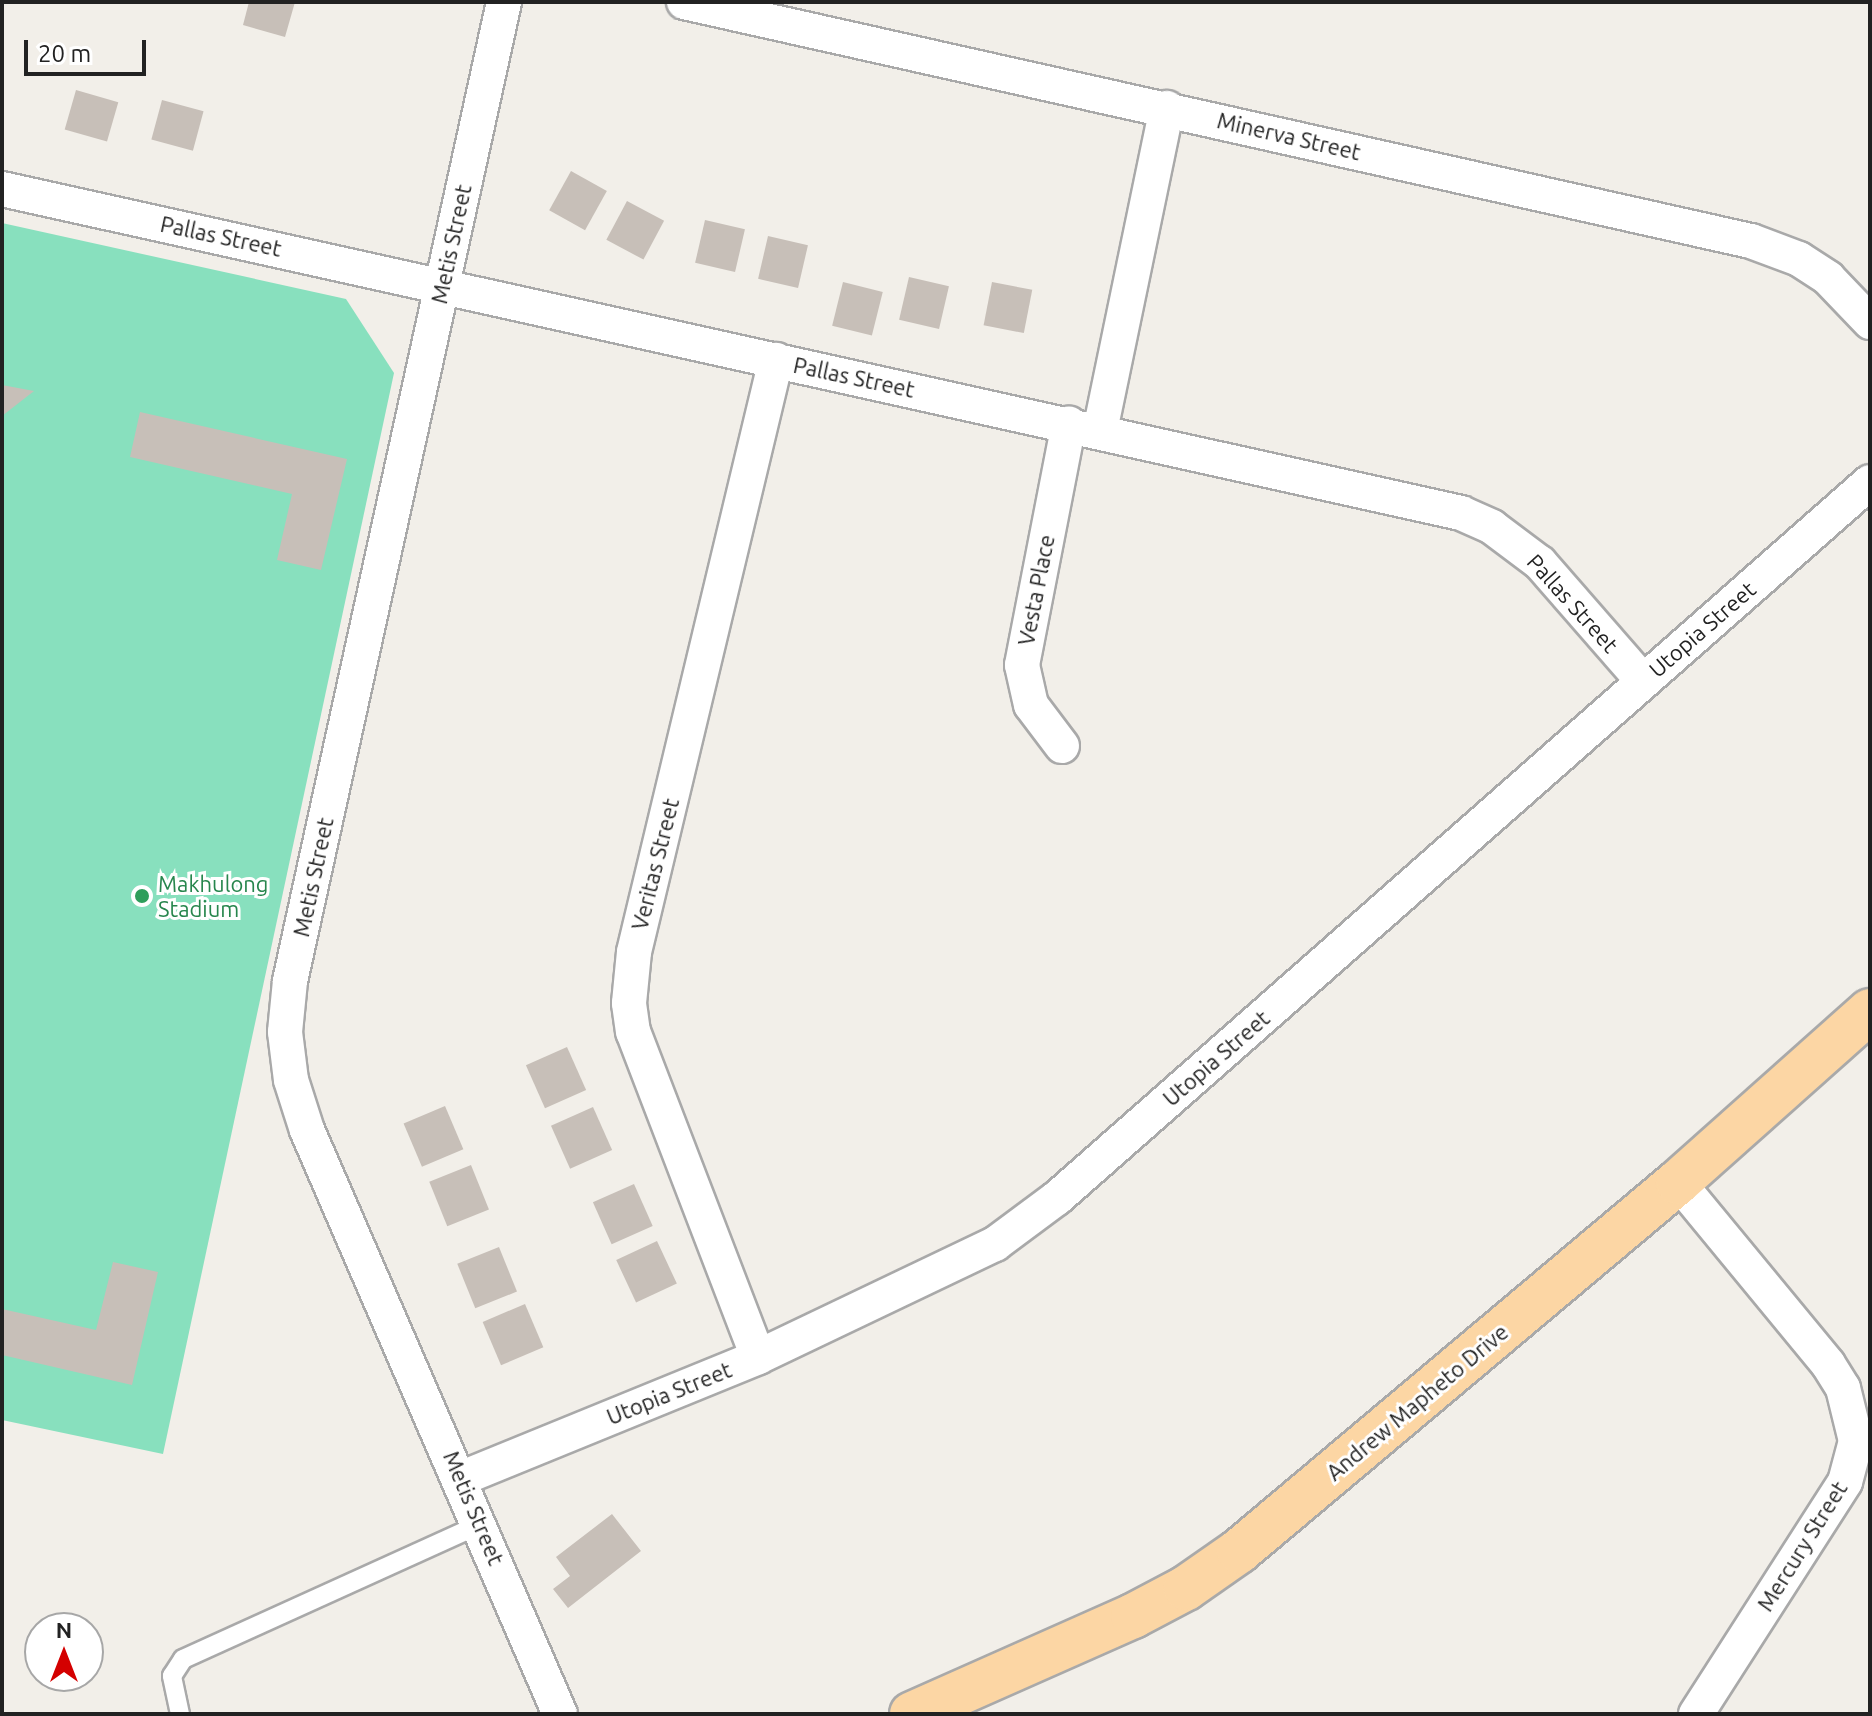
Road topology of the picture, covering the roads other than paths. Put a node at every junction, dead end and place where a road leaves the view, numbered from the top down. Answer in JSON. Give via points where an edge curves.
{"nodes":[{"id":1,"x":504,"y":2,"type":"edge"},
{"id":2,"x":684,"y":2,"type":"edge"},
{"id":3,"x":1167,"y":108,"type":"junction"},
{"id":4,"x":2,"y":189,"type":"edge"},
{"id":5,"x":443,"y":284,"type":"junction"},
{"id":6,"x":1870,"y":322,"type":"edge"},
{"id":7,"x":776,"y":360,"type":"junction"},
{"id":8,"x":1084,"y":428,"type":"junction"},
{"id":9,"x":1870,"y":483,"type":"edge"},
{"id":10,"x":1643,"y":681,"type":"junction"},
{"id":11,"x":1062,"y":746,"type":"dead end"},
{"id":12,"x":1870,"y":1011,"type":"edge"},
{"id":13,"x":1678,"y":1182,"type":"junction"},
{"id":14,"x":758,"y":1357,"type":"junction"},
{"id":15,"x":462,"y":1478,"type":"junction"},
{"id":16,"x":481,"y":1524,"type":"junction"},
{"id":17,"x":180,"y":1714,"type":"edge"},
{"id":18,"x":560,"y":1714,"type":"edge"},
{"id":19,"x":912,"y":1714,"type":"edge"},
{"id":20,"x":1696,"y":1714,"type":"edge"}],
"edges":[{"from":1,"to":5,"type":"street","name":"Metis Street"},
{"from":2,"to":3,"type":"street","name":"Minerva Street"},
{"from":3,"to":6,"type":"street","name":"Minerva Street","via":[[1751,241],[1799,259],[1828,278]]},
{"from":3,"to":8,"type":"street","name":"Vesta Place"},
{"from":4,"to":5,"type":"street","name":"Pallas Street"},
{"from":5,"to":7,"type":"street","name":"Pallas Street"},
{"from":5,"to":15,"type":"street","name":"Metis Street","via":[[290,981],[285,1032],[291,1080],[307,1130]]},
{"from":7,"to":8,"type":"street","name":"Pallas Street"},
{"from":7,"to":14,"type":"street","name":"Veritas Street","via":[[634,952],[629,1003],[633,1032]]},
{"from":8,"to":10,"type":"street","name":"Pallas Street","via":[[1394,496],[1492,527],[1540,563]]},
{"from":8,"to":11,"type":"street","name":"Vesta Place","via":[[1022,665],[1031,705]]},
{"from":9,"to":10,"type":"street","name":"Utopia Street"},
{"from":10,"to":14,"type":"street","name":"Utopia Street","via":[[1026,1222],[970,1260]]},
{"from":12,"to":13,"type":"main road","name":"Andrew Mapheto Drive"},
{"from":13,"to":19,"type":"main road","name":"Andrew Mapheto Drive","via":[[1239,1551],[1186,1588]]},
{"from":13,"to":20,"type":"street","name":"Mercury Street","via":[[1828,1364],[1843,1388],[1856,1441],[1845,1482]]},
{"from":14,"to":15,"type":"street","name":"Utopia Street"},
{"from":15,"to":16,"type":"street","name":"Metis Street"},
{"from":16,"to":17,"type":"lane","via":[[183,1659],[172,1676]]},
{"from":16,"to":18,"type":"street","name":"Metis Street"}]}
